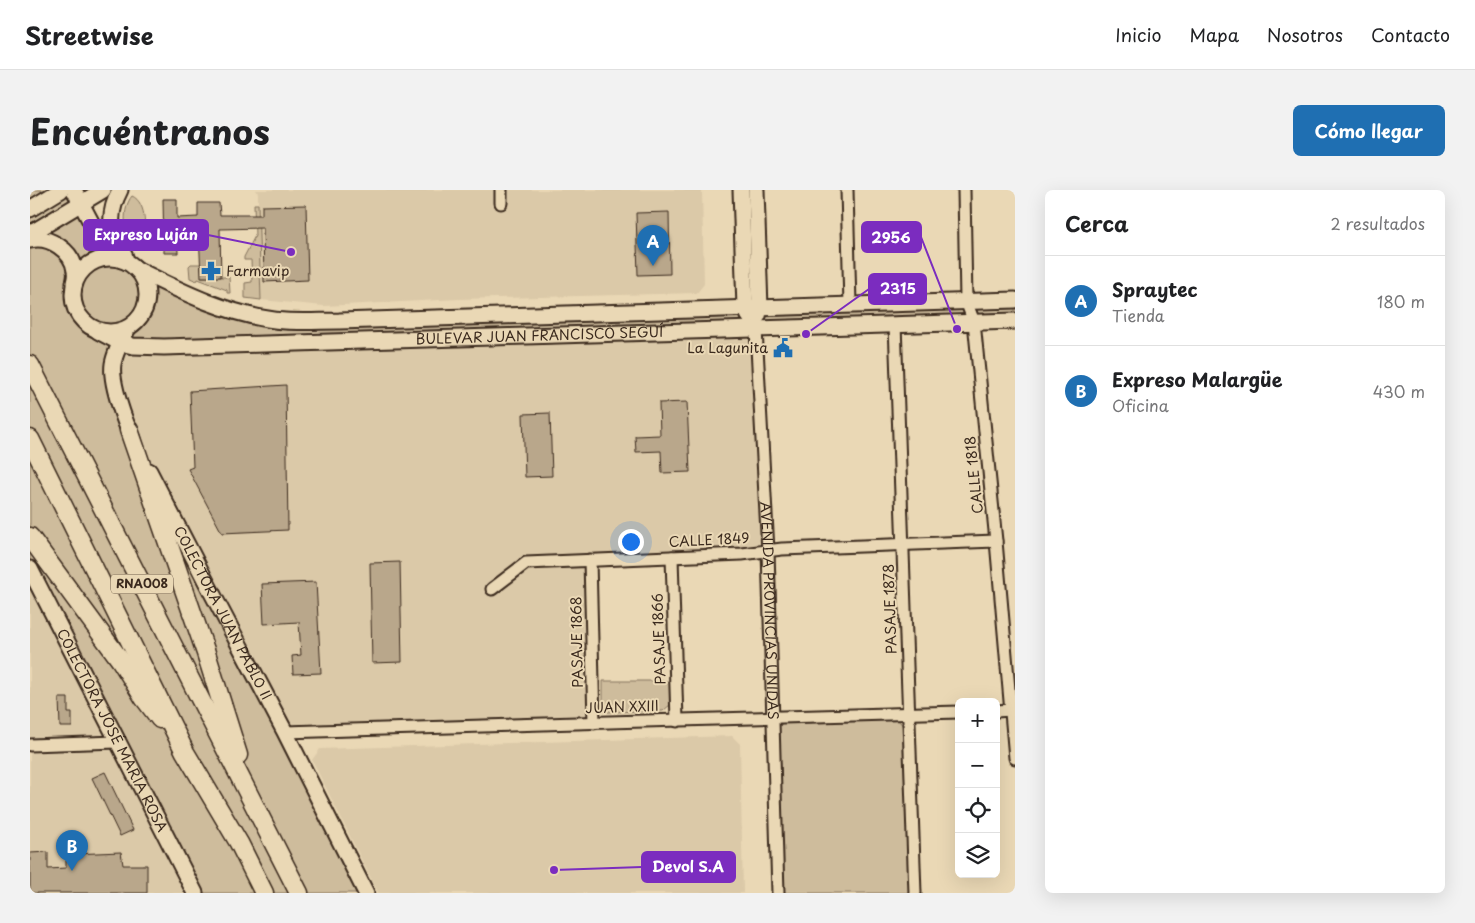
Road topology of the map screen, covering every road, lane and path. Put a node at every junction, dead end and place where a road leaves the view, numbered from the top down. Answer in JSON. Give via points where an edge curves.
{"nodes":[{"id":1,"x":62,"y":190,"type":"edge"},
{"id":2,"x":103,"y":190,"type":"edge"},
{"id":3,"x":120,"y":190,"type":"edge"},
{"id":4,"x":501,"y":190,"type":"edge"},
{"id":5,"x":741,"y":190,"type":"edge"},
{"id":6,"x":756,"y":190,"type":"edge"},
{"id":7,"x":847,"y":190,"type":"edge"},
{"id":8,"x":964,"y":190,"type":"edge"},
{"id":9,"x":78,"y":196,"type":"edge"},
{"id":10,"x":501,"y":204,"type":"dead end"},
{"id":11,"x":30,"y":209,"type":"edge"},
{"id":12,"x":30,"y":234,"type":"edge"},
{"id":13,"x":30,"y":240,"type":"edge"},
{"id":14,"x":129,"y":264,"type":"junction"},
{"id":15,"x":74,"y":284,"type":"junction"},
{"id":16,"x":1015,"y":300,"type":"edge"},
{"id":17,"x":966,"y":301,"type":"junction"},
{"id":18,"x":850,"y":305,"type":"junction"},
{"id":19,"x":752,"y":308,"type":"junction"},
{"id":20,"x":1015,"y":321,"type":"edge"},
{"id":21,"x":974,"y":322,"type":"junction"},
{"id":22,"x":895,"y":324,"type":"junction"},
{"id":23,"x":128,"y":328,"type":"junction"},
{"id":24,"x":756,"y":329,"type":"junction"},
{"id":25,"x":98,"y":331,"type":"junction"},
{"id":26,"x":121,"y":343,"type":"junction"},
{"id":27,"x":30,"y":365,"type":"edge"},
{"id":28,"x":129,"y":430,"type":"junction"},
{"id":29,"x":30,"y":439,"type":"edge"},
{"id":30,"x":30,"y":537,"type":"edge"},
{"id":31,"x":996,"y":541,"type":"junction"},
{"id":32,"x":903,"y":544,"type":"junction"},
{"id":33,"x":768,"y":551,"type":"junction"},
{"id":34,"x":672,"y":557,"type":"junction"},
{"id":35,"x":590,"y":560,"type":"junction"},
{"id":36,"x":30,"y":569,"type":"edge"},
{"id":37,"x":492,"y":589,"type":"dead end"},
{"id":38,"x":1011,"y":710,"type":"junction"},
{"id":39,"x":1000,"y":711,"type":"edge"},
{"id":40,"x":955,"y":712,"type":"edge"},
{"id":41,"x":909,"y":714,"type":"junction"},
{"id":42,"x":772,"y":718,"type":"junction"},
{"id":43,"x":677,"y":721,"type":"junction"},
{"id":44,"x":594,"y":723,"type":"junction"},
{"id":45,"x":285,"y":732,"type":"junction"},
{"id":46,"x":117,"y":742,"type":"junction"},
{"id":47,"x":30,"y":746,"type":"edge"},
{"id":48,"x":185,"y":752,"type":"junction"},
{"id":49,"x":1015,"y":758,"type":"edge"},
{"id":50,"x":253,"y":803,"type":"junction"},
{"id":51,"x":195,"y":893,"type":"edge"},
{"id":52,"x":264,"y":893,"type":"edge"},
{"id":53,"x":299,"y":893,"type":"edge"},
{"id":54,"x":366,"y":893,"type":"edge"},
{"id":55,"x":778,"y":893,"type":"edge"},
{"id":56,"x":915,"y":893,"type":"edge"}],
"edges":[{"from":1,"to":11,"type":"main road"},
{"from":2,"to":9,"type":"main road"},
{"from":3,"to":14,"type":"main road","via":[[112,213],[112,228]]},
{"from":4,"to":10,"type":"street"},
{"from":5,"to":19,"type":"main road","name":"AVENIDA PROVINCIAS UNIDAS"},
{"from":6,"to":19,"type":"main road","name":"AVENIDA PROVINCIAS UNIDAS"},
{"from":7,"to":18,"type":"street"},
{"from":8,"to":17,"type":"street","name":"CALLE 1818"},
{"from":9,"to":12,"type":"main road"},
{"from":9,"to":14,"type":"main road","via":[[100,237]]},
{"from":13,"to":15,"type":"main road","via":[[50,241],[63,249],[75,270]]},
{"from":14,"to":15,"type":"main road","via":[[113,258],[97,260],[83,270]]},
{"from":14,"to":19,"type":"main road","name":"BULEVAR JUAN FRANCISCO SEGUÍ","via":[[215,305],[284,321]]},
{"from":14,"to":23,"type":"main road","via":[[145,283],[147,300],[141,316]]},
{"from":15,"to":25,"type":"main road","via":[[72,293],[76,312]]},
{"from":16,"to":17,"type":"main road","name":"BULEVAR JUAN FRANCISCO SEGUÍ"},
{"from":17,"to":18,"type":"main road","name":"BULEVAR JUAN FRANCISCO SEGUÍ"},
{"from":17,"to":21,"type":"street","name":"CALLE 1818"},
{"from":18,"to":19,"type":"main road","name":"BULEVAR JUAN FRANCISCO SEGUÍ"},
{"from":19,"to":24,"type":"main road","name":"AVENIDA PROVINCIAS UNIDAS"},
{"from":20,"to":21,"type":"main road","name":"BULEVAR JUAN FRANCISCO SEGUÍ"},
{"from":21,"to":22,"type":"main road","name":"BULEVAR JUAN FRANCISCO SEGUÍ"},
{"from":21,"to":31,"type":"street","name":"CALLE 1818"},
{"from":22,"to":24,"type":"main road","name":"BULEVAR JUAN FRANCISCO SEGUÍ"},
{"from":22,"to":32,"type":"street","name":"PASAJE 1878"},
{"from":23,"to":25,"type":"main road","via":[[118,332]]},
{"from":23,"to":26,"type":"main road","name":"COLECTORA JUAN PABLO II"},
{"from":24,"to":26,"type":"main road","name":"BULEVAR JUAN FRANCISCO SEGUÍ","via":[[164,347]]},
{"from":24,"to":33,"type":"street","name":"AVENIDA PROVINCIAS UNIDAS"},
{"from":25,"to":26,"type":"main road","name":"BULEVAR JUAN FRANCISCO SEGUÍ"},
{"from":26,"to":28,"type":"main road","name":"COLECTORA JUAN PABLO II","via":[[113,363],[112,378]]},
{"from":27,"to":50,"type":"highway","number":"RNA008"},
{"from":28,"to":45,"type":"main road","name":"COLECTORA JUAN PABLO II"},
{"from":28,"to":50,"type":"highway","number":"RNA008","via":[[206,652]]},
{"from":29,"to":48,"type":"highway","number":"RNA008"},
{"from":30,"to":48,"type":"highway"},
{"from":31,"to":32,"type":"street","name":"CALLE 1849"},
{"from":31,"to":38,"type":"street","name":"CALLE 1818"},
{"from":32,"to":33,"type":"street","name":"CALLE 1849"},
{"from":32,"to":41,"type":"street","name":"PASAJE 1878"},
{"from":33,"to":34,"type":"street","name":"CALLE 1849"},
{"from":33,"to":42,"type":"street","name":"AVENIDA PROVINCIAS UNIDAS"},
{"from":34,"to":35,"type":"street","name":"CALLE 1849"},
{"from":34,"to":43,"type":"street","name":"PASAJE 1866"},
{"from":35,"to":37,"type":"street","name":"CALLE 1849","via":[[526,563]]},
{"from":35,"to":44,"type":"street","name":"PASAJE 1868"},
{"from":36,"to":46,"type":"main road","name":"COLECTORA JOSÉ MARÍA ROSA"},
{"from":38,"to":39,"type":"street"},
{"from":38,"to":49,"type":"street","name":"CALLE 1818"},
{"from":40,"to":41,"type":"street","name":"JUAN XXIII"},
{"from":41,"to":42,"type":"street","name":"JUAN XXIII"},
{"from":41,"to":56,"type":"street","name":"PASAJE 1878"},
{"from":42,"to":43,"type":"street","name":"JUAN XXIII"},
{"from":42,"to":55,"type":"street","name":"AVENIDA PROVINCIAS UNIDAS"},
{"from":43,"to":44,"type":"street","name":"JUAN XXIII"},
{"from":44,"to":45,"type":"street","name":"JUAN XXIII"},
{"from":45,"to":54,"type":"main road","name":"COLECTORA JUAN PABLO II"},
{"from":46,"to":47,"type":"street"},
{"from":46,"to":51,"type":"main road","name":"COLECTORA JOSÉ MARÍA ROSA"},
{"from":48,"to":52,"type":"highway","number":"RNA008","via":[[239,843]]},
{"from":50,"to":53,"type":"highway","number":"RNA008"}]}
